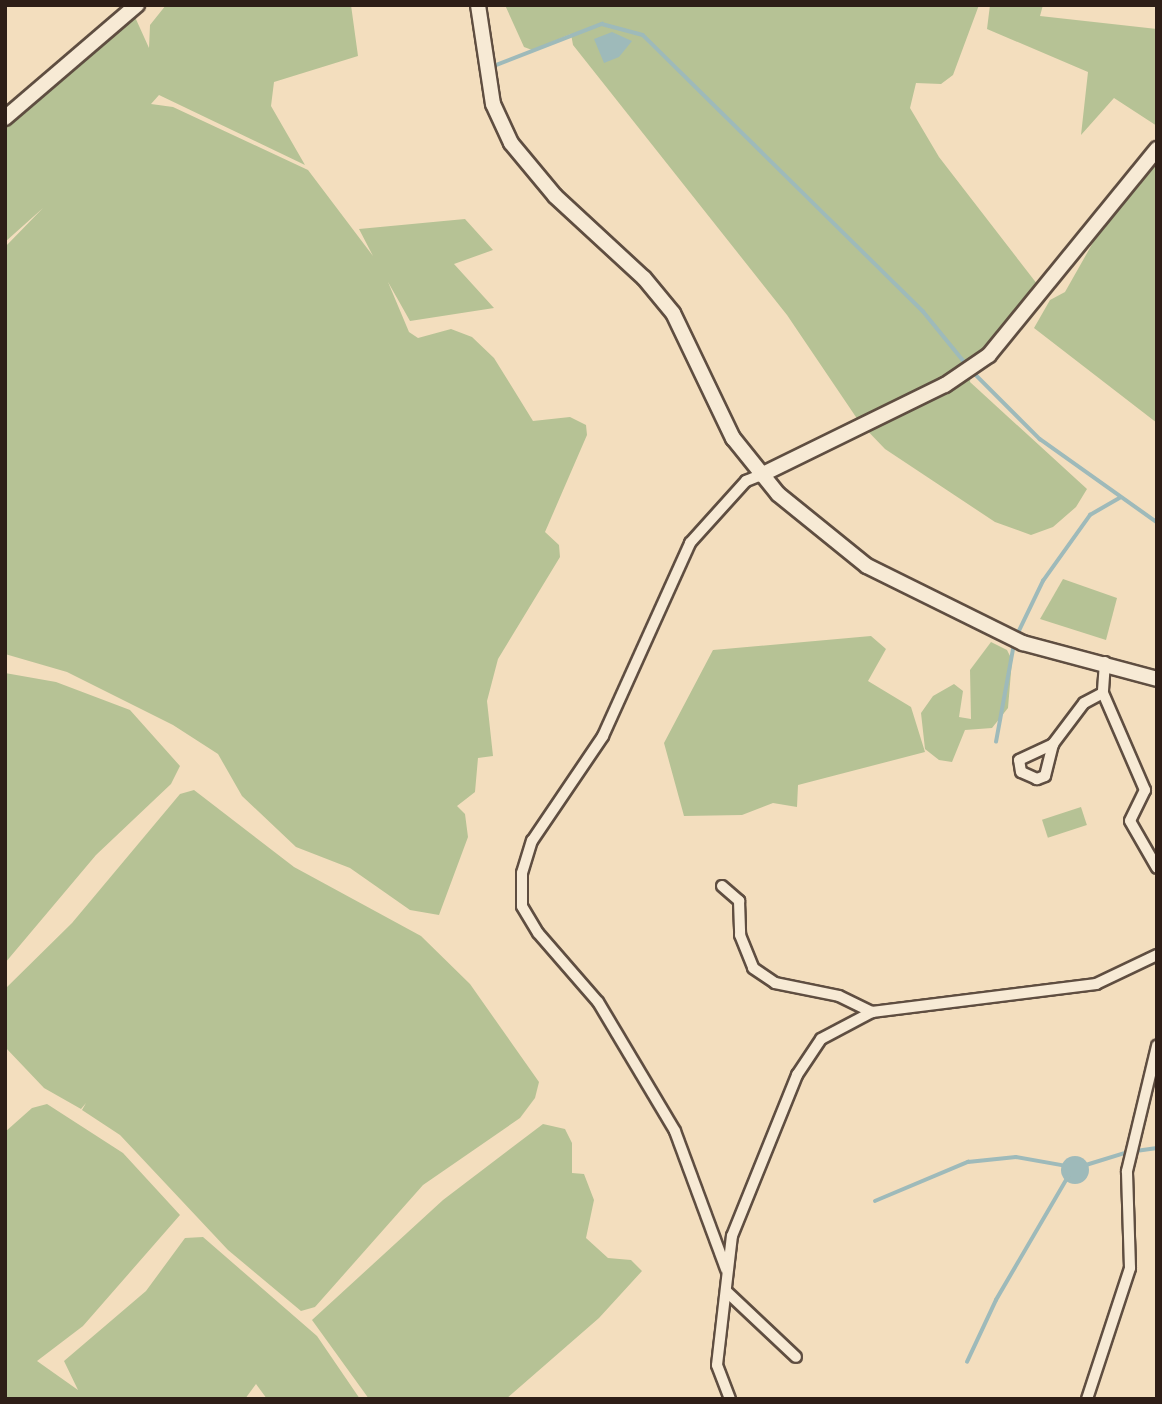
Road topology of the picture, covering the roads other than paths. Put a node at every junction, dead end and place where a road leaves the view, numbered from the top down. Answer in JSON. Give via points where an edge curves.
{"nodes":[{"id":1,"x":137,"y":5,"type":"edge"},
{"id":2,"x":478,"y":5,"type":"edge"},
{"id":3,"x":5,"y":118,"type":"edge"},
{"id":4,"x":1157,"y":149,"type":"edge"},
{"id":5,"x":761,"y":475,"type":"junction"},
{"id":6,"x":1105,"y":662,"type":"junction"},
{"id":7,"x":1157,"y":679,"type":"edge"},
{"id":8,"x":1103,"y":693,"type":"junction"},
{"id":9,"x":1053,"y":744,"type":"dead end"},
{"id":10,"x":1157,"y":868,"type":"edge"},
{"id":11,"x":722,"y":886,"type":"dead end"},
{"id":12,"x":1157,"y":955,"type":"edge"},
{"id":13,"x":872,"y":1012,"type":"junction"},
{"id":14,"x":1157,"y":1046,"type":"edge"},
{"id":15,"x":716,"y":1234,"type":"junction"},
{"id":16,"x":732,"y":1236,"type":"junction"},
{"id":17,"x":726,"y":1269,"type":"junction"},
{"id":18,"x":726,"y":1291,"type":"junction"},
{"id":19,"x":796,"y":1357,"type":"dead end"},
{"id":20,"x":730,"y":1399,"type":"edge"},
{"id":21,"x":1087,"y":1399,"type":"edge"}],
"edges":[{"from":1,"to":3,"type":"street"},
{"from":2,"to":5,"type":"street","via":[[493,104],[511,143],[555,196],[645,278],[673,313],[733,438]]},
{"from":4,"to":5,"type":"street","via":[[989,355],[945,385]]},
{"from":5,"to":6,"type":"street","via":[[867,566],[1023,643]]},
{"from":5,"to":15,"type":"street","via":[[747,481],[690,542],[603,737],[532,841],[522,873],[522,906],[538,933],[598,1002],[653,1088]]},
{"from":6,"to":7,"type":"street"},
{"from":6,"to":8,"type":"street"},
{"from":8,"to":9,"type":"street","via":[[1083,703]]},
{"from":8,"to":10,"type":"street","via":[[1144,790],[1130,821]]},
{"from":11,"to":13,"type":"street","via":[[739,901],[740,935],[753,968],[775,983],[839,996]]},
{"from":12,"to":13,"type":"street","via":[[1096,984]]},
{"from":13,"to":16,"type":"street","via":[[827,1034],[805,1060]]},
{"from":14,"to":21,"type":"street","via":[[1127,1171],[1130,1268]]},
{"from":15,"to":16,"type":"street"},
{"from":15,"to":17,"type":"street"},
{"from":16,"to":17,"type":"street"},
{"from":17,"to":18,"type":"street"},
{"from":18,"to":19,"type":"street"},
{"from":18,"to":20,"type":"street","via":[[717,1365]]}]}
